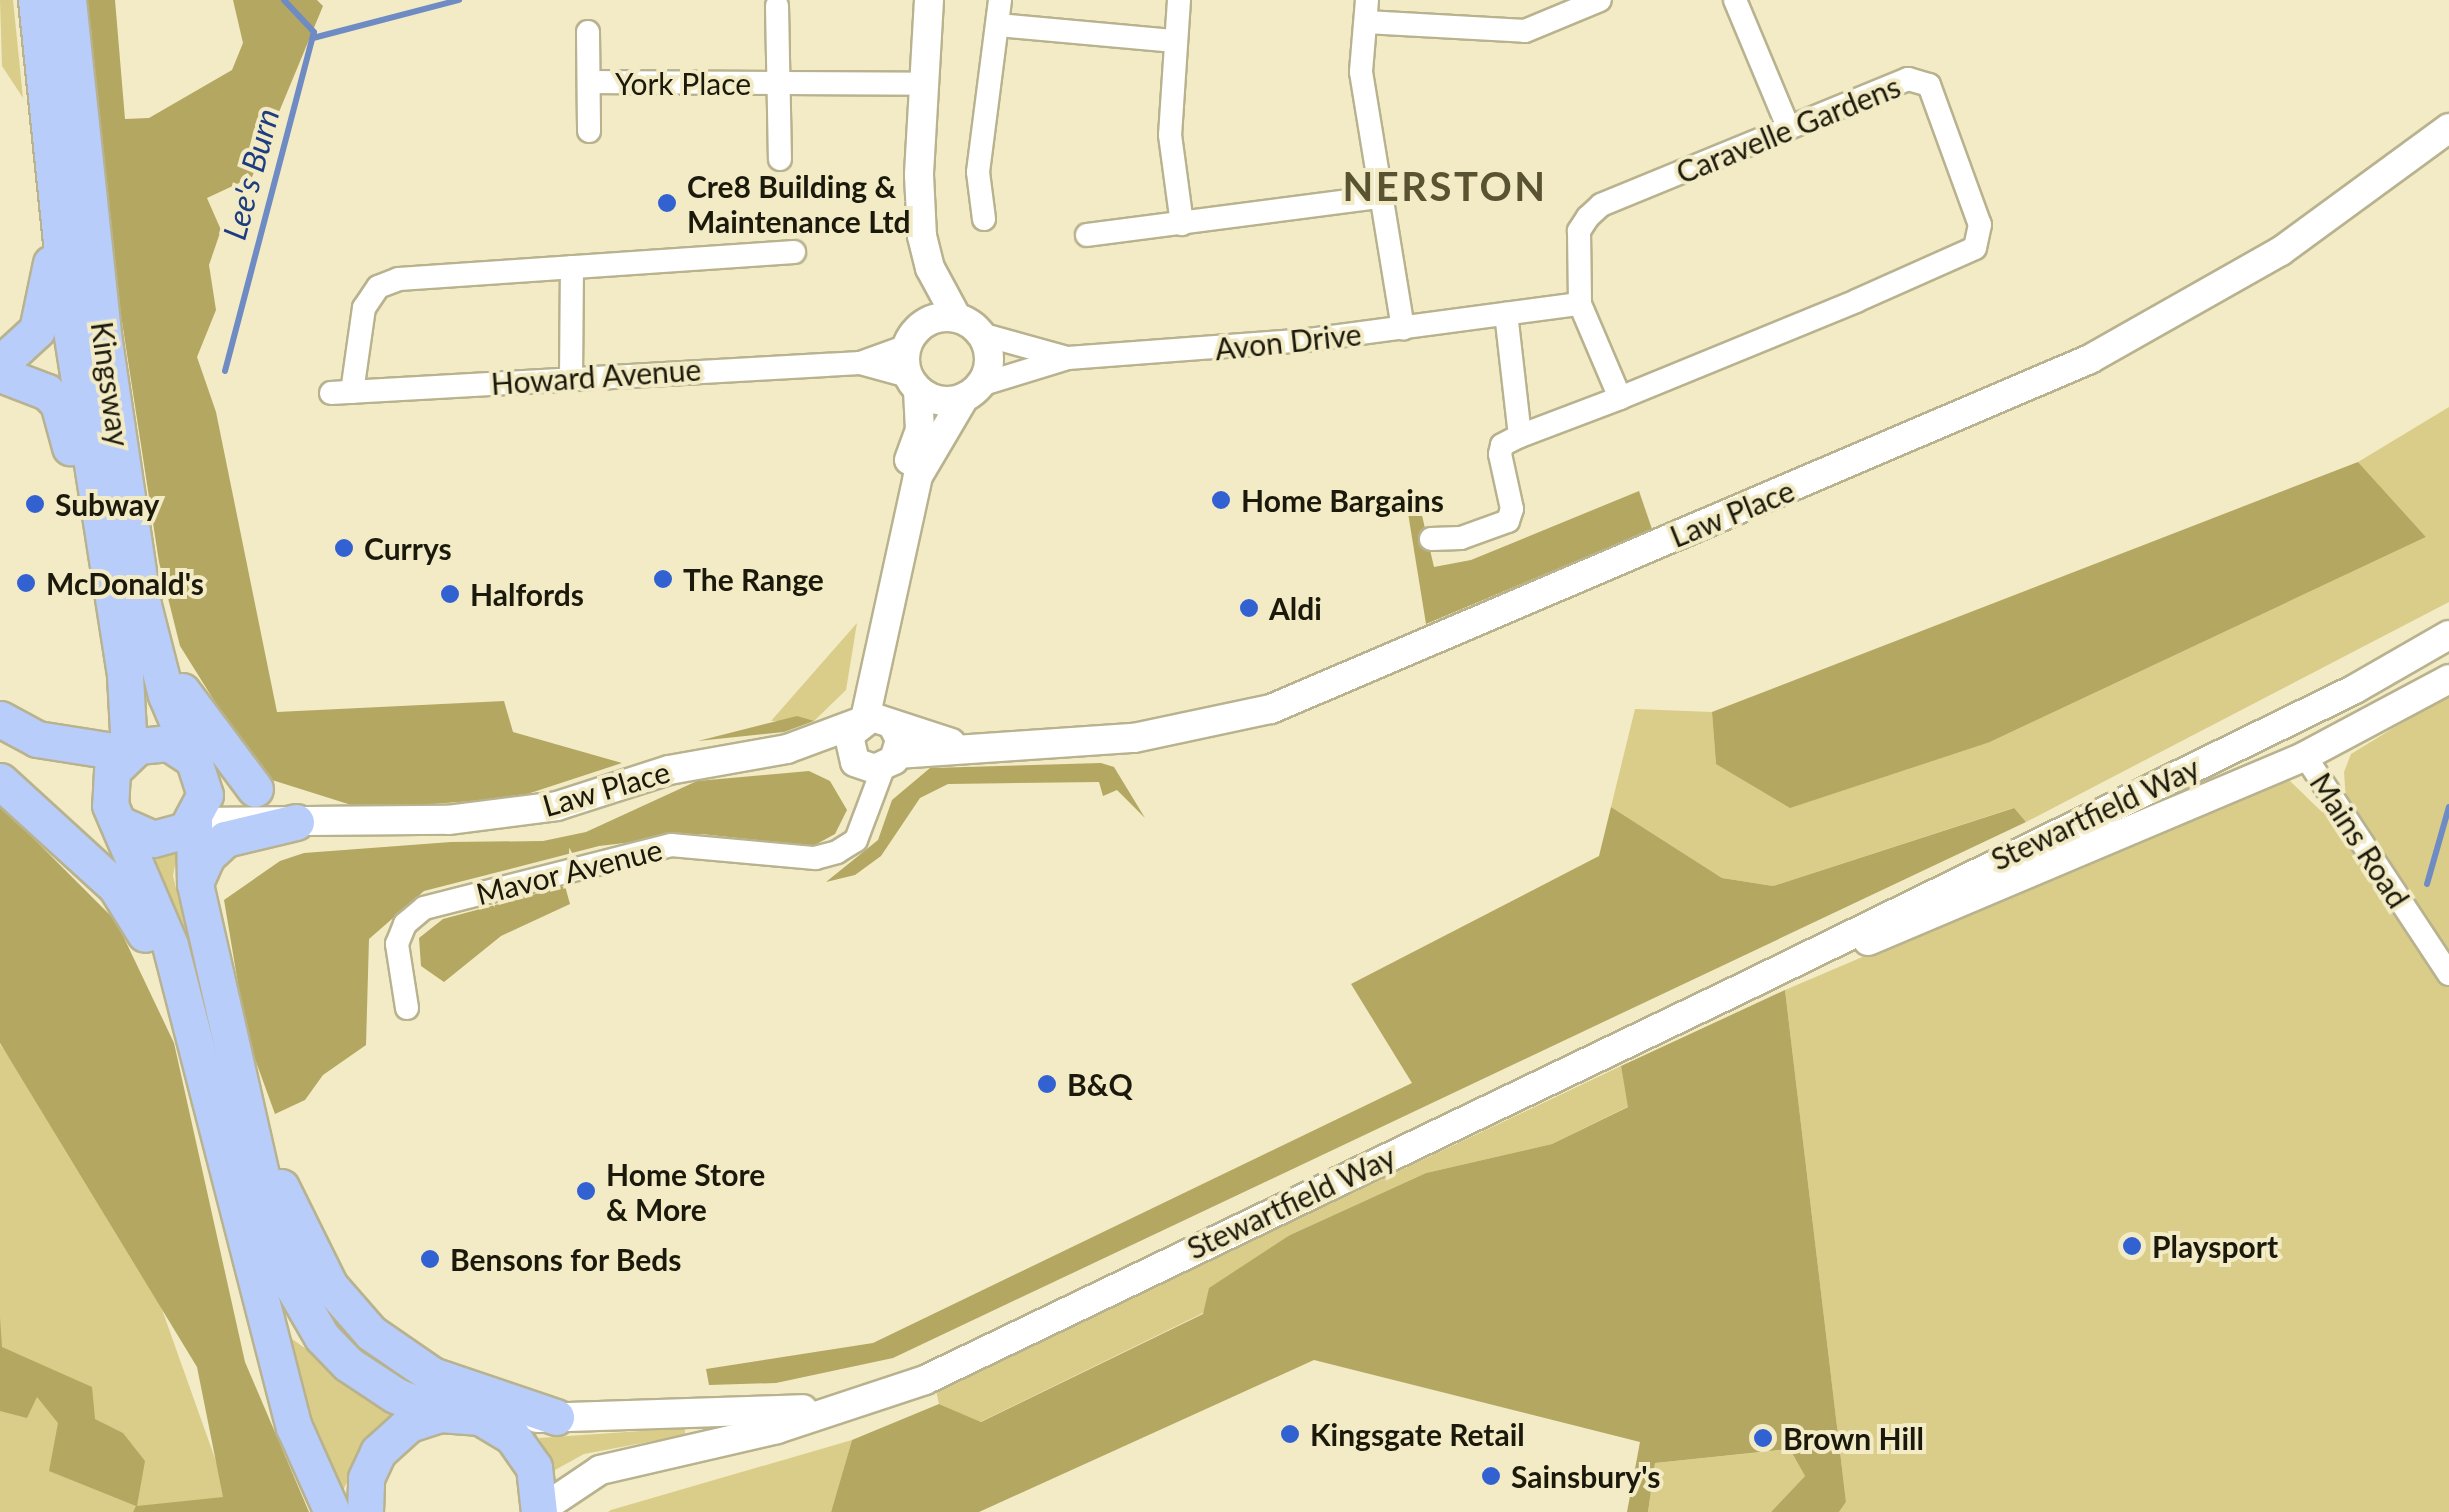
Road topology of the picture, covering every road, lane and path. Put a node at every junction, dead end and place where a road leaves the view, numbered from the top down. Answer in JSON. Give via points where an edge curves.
{"nodes":[{"id":1,"x":36,"y":0,"type":"edge"},
{"id":2,"x":68,"y":0,"type":"edge"},
{"id":3,"x":929,"y":0,"type":"edge"},
{"id":4,"x":1000,"y":0,"type":"edge"},
{"id":5,"x":1179,"y":0,"type":"edge"},
{"id":6,"x":1600,"y":0,"type":"edge"},
{"id":7,"x":1734,"y":0,"type":"edge"},
{"id":8,"x":777,"y":6,"type":"dead end"},
{"id":9,"x":1366,"y":11,"type":"edge"},
{"id":10,"x":998,"y":25,"type":"junction"},
{"id":11,"x":588,"y":32,"type":"dead end"},
{"id":12,"x":1175,"y":42,"type":"junction"},
{"id":13,"x":590,"y":82,"type":"junction"},
{"id":14,"x":777,"y":83,"type":"junction"},
{"id":15,"x":923,"y":84,"type":"junction"},
{"id":16,"x":1788,"y":127,"type":"junction"},
{"id":17,"x":2449,"y":128,"type":"edge"},
{"id":18,"x":590,"y":131,"type":"dead end"},
{"id":19,"x":780,"y":159,"type":"dead end"},
{"id":20,"x":1381,"y":198,"type":"junction"},
{"id":21,"x":56,"y":200,"type":"junction"},
{"id":22,"x":984,"y":219,"type":"dead end"},
{"id":23,"x":1182,"y":224,"type":"junction"},
{"id":24,"x":1087,"y":236,"type":"dead end"},
{"id":25,"x":794,"y":252,"type":"dead end"},
{"id":26,"x":572,"y":267,"type":"junction"},
{"id":27,"x":930,"y":268,"type":"junction"},
{"id":28,"x":1580,"y":304,"type":"junction"},
{"id":29,"x":1506,"y":314,"type":"junction"},
{"id":30,"x":957,"y":318,"type":"junction"},
{"id":31,"x":1403,"y":329,"type":"junction"},
{"id":32,"x":981,"y":334,"type":"junction"},
{"id":33,"x":915,"y":335,"type":"junction"},
{"id":34,"x":1068,"y":358,"type":"junction"},
{"id":35,"x":860,"y":363,"type":"junction"},
{"id":36,"x":0,"y":364,"type":"edge"},
{"id":37,"x":0,"y":374,"type":"edge"},
{"id":38,"x":571,"y":378,"type":"junction"},
{"id":39,"x":913,"y":383,"type":"junction"},
{"id":40,"x":972,"y":391,"type":"junction"},
{"id":41,"x":1620,"y":398,"type":"junction"},
{"id":42,"x":1520,"y":436,"type":"junction"},
{"id":43,"x":1431,"y":539,"type":"dead end"},
{"id":44,"x":109,"y":588,"type":"junction"},
{"id":45,"x":885,"y":607,"type":"junction"},
{"id":46,"x":2449,"y":635,"type":"edge"},
{"id":47,"x":158,"y":658,"type":"junction"},
{"id":48,"x":2449,"y":679,"type":"edge"},
{"id":49,"x":0,"y":719,"type":"edge"},
{"id":50,"x":876,"y":722,"type":"junction"},
{"id":51,"x":958,"y":745,"type":"junction"},
{"id":52,"x":787,"y":748,"type":"junction"},
{"id":53,"x":127,"y":752,"type":"junction"},
{"id":54,"x":2306,"y":756,"type":"junction"},
{"id":55,"x":193,"y":758,"type":"junction"},
{"id":56,"x":0,"y":761,"type":"edge"},
{"id":57,"x":873,"y":761,"type":"junction"},
{"id":58,"x":0,"y":781,"type":"edge"},
{"id":59,"x":255,"y":790,"type":"junction"},
{"id":60,"x":364,"y":820,"type":"junction"},
{"id":61,"x":194,"y":822,"type":"junction"},
{"id":62,"x":296,"y":822,"type":"junction"},
{"id":63,"x":122,"y":825,"type":"junction"},
{"id":64,"x":195,"y":884,"type":"junction"},
{"id":65,"x":2449,"y":974,"type":"edge"},
{"id":66,"x":180,"y":983,"type":"junction"},
{"id":67,"x":1740,"y":989,"type":"junction"},
{"id":68,"x":407,"y":1008,"type":"dead end"},
{"id":69,"x":252,"y":1139,"type":"junction"},
{"id":70,"x":276,"y":1291,"type":"junction"},
{"id":71,"x":840,"y":1408,"type":"junction"},
{"id":72,"x":440,"y":1414,"type":"junction"},
{"id":73,"x":556,"y":1417,"type":"junction"},
{"id":74,"x":490,"y":1421,"type":"junction"},
{"id":75,"x":539,"y":1511,"type":"edge"},
{"id":76,"x":332,"y":1512,"type":"edge"},
{"id":77,"x":365,"y":1512,"type":"edge"}],
"edges":[{"from":1,"to":21,"type":"main road","name":"Kingsway"},
{"from":2,"to":47,"type":"main road","name":"Kingsway","via":[[107,358],[143,605]]},
{"from":3,"to":15,"type":"street"},
{"from":4,"to":10,"type":"street"},
{"from":5,"to":12,"type":"street"},
{"from":6,"to":9,"type":"street","via":[[1525,31]]},
{"from":7,"to":16,"type":"street"},
{"from":8,"to":14,"type":"street","name":"York Place"},
{"from":9,"to":20,"type":"street","via":[[1361,72]]},
{"from":10,"to":12,"type":"street"},
{"from":10,"to":22,"type":"street","via":[[978,172]]},
{"from":11,"to":13,"type":"street","name":"York Place"},
{"from":12,"to":23,"type":"street","via":[[1170,135]]},
{"from":13,"to":14,"type":"street","name":"York Place"},
{"from":13,"to":18,"type":"street","name":"York Place"},
{"from":14,"to":15,"type":"street","name":"York Place"},
{"from":14,"to":19,"type":"street","name":"York Place"},
{"from":15,"to":27,"type":"street","via":[[919,175]]},
{"from":16,"to":28,"type":"street","name":"Caravelle Gardens","via":[[1602,205],[1580,232]]},
{"from":16,"to":41,"type":"street","name":"Caravelle Gardens","via":[[1919,79],[1933,96],[1980,226],[1979,242]]},
{"from":17,"to":51,"type":"street","name":"Law Place","via":[[2280,251],[2163,323],[1448,637],[1271,709],[1196,727],[1098,741]]},
{"from":20,"to":23,"type":"street"},
{"from":20,"to":31,"type":"street"},
{"from":21,"to":36,"type":"main road","via":[[49,294],[37,330]]},
{"from":21,"to":44,"type":"main road","name":"Kingsway"},
{"from":23,"to":24,"type":"street"},
{"from":25,"to":26,"type":"street"},
{"from":26,"to":38,"type":"street"},
{"from":26,"to":38,"type":"street","name":"Howard Avenue","via":[[400,279],[378,287],[359,326],[342,393]]},
{"from":27,"to":30,"type":"street"},
{"from":27,"to":33,"type":"street"},
{"from":28,"to":29,"type":"street","name":"Avon Drive"},
{"from":28,"to":41,"type":"street","name":"Caravelle Gardens"},
{"from":29,"to":31,"type":"street","name":"Avon Drive"},
{"from":29,"to":42,"type":"street"},
{"from":30,"to":32,"type":"street"},
{"from":30,"to":33,"type":"street"},
{"from":31,"to":34,"type":"street","name":"Avon Drive"},
{"from":32,"to":34,"type":"street","name":"Avon Drive"},
{"from":32,"to":40,"type":"street","via":[[989,360]]},
{"from":33,"to":35,"type":"street","name":"Howard Avenue"},
{"from":33,"to":39,"type":"street"},
{"from":34,"to":40,"type":"street","name":"Avon Drive"},
{"from":35,"to":38,"type":"street","name":"Howard Avenue"},
{"from":35,"to":39,"type":"street","name":"Howard Avenue"},
{"from":37,"to":44,"type":"main road","via":[[38,385],[58,403]]},
{"from":39,"to":40,"type":"street","via":[[940,400]]},
{"from":39,"to":45,"type":"street","via":[[917,444],[896,488],[884,541]]},
{"from":40,"to":45,"type":"street","via":[[918,476]]},
{"from":41,"to":42,"type":"street"},
{"from":42,"to":43,"type":"street","via":[[1502,445],[1500,454],[1512,509],[1508,521],[1461,538]]},
{"from":44,"to":53,"type":"main road","name":"Kingsway","via":[[125,676]]},
{"from":45,"to":50,"type":"street"},
{"from":46,"to":67,"type":"street","name":"Stewartfield Way","via":[[2355,689]]},
{"from":47,"to":55,"type":"main road","name":"Kingsway"},
{"from":47,"to":59,"type":"main road"},
{"from":48,"to":54,"type":"street","name":"Stewartfield Way"},
{"from":49,"to":53,"type":"main road","via":[[37,739]]},
{"from":50,"to":51,"type":"street","name":"Law Place"},
{"from":50,"to":52,"type":"street","name":"Law Place"},
{"from":50,"to":57,"type":"street"},
{"from":50,"to":57,"type":"street","via":[[849,735]]},
{"from":51,"to":57,"type":"street","name":"Law Place"},
{"from":52,"to":57,"type":"street","name":"Law Place"},
{"from":52,"to":60,"type":"street","name":"Law Place","via":[[668,770],[557,806],[448,820]]},
{"from":53,"to":55,"type":"main road","via":[[158,742]]},
{"from":53,"to":63,"type":"main road","via":[[109,787]]},
{"from":54,"to":65,"type":"street","name":"Mains Road"},
{"from":54,"to":67,"type":"street","name":"Stewartfield Way"},
{"from":55,"to":59,"type":"street","name":"Law Place"},
{"from":55,"to":61,"type":"main road","via":[[205,785]]},
{"from":56,"to":63,"type":"main road","via":[[85,822]]},
{"from":57,"to":68,"type":"street","name":"Mavor Avenue","via":[[856,840],[816,858],[672,845],[424,908],[405,924],[397,944]]},
{"from":58,"to":66,"type":"main road","via":[[116,886],[156,957]]},
{"from":59,"to":60,"type":"street","name":"Law Place"},
{"from":60,"to":62,"type":"street","name":"Law Place"},
{"from":61,"to":62,"type":"street","name":"Law Place"},
{"from":61,"to":63,"type":"main road","via":[[165,838]]},
{"from":61,"to":64,"type":"main road"},
{"from":62,"to":64,"type":"main road","via":[[225,839],[207,856]]},
{"from":63,"to":66,"type":"main road"},
{"from":64,"to":69,"type":"main road"},
{"from":66,"to":70,"type":"main road"},
{"from":67,"to":71,"type":"street","name":"Stewartfield Way","via":[[924,1380]]},
{"from":69,"to":70,"type":"main road"},
{"from":69,"to":73,"type":"main road","via":[[330,1286],[370,1333],[432,1375]]},
{"from":70,"to":72,"type":"main road","via":[[348,1364],[394,1395]]},
{"from":70,"to":76,"type":"main road","via":[[302,1454]]},
{"from":71,"to":73,"type":"street","name":"Stewartfield Way"},
{"from":71,"to":75,"type":"street","name":"Stewartfield Way","via":[[600,1470]]},
{"from":72,"to":74,"type":"main road"},
{"from":72,"to":77,"type":"main road","via":[[409,1424],[378,1452],[366,1478]]},
{"from":73,"to":74,"type":"street","name":"Stewartfield Way"},
{"from":74,"to":75,"type":"main road","via":[[527,1455],[539,1487]]}]}
